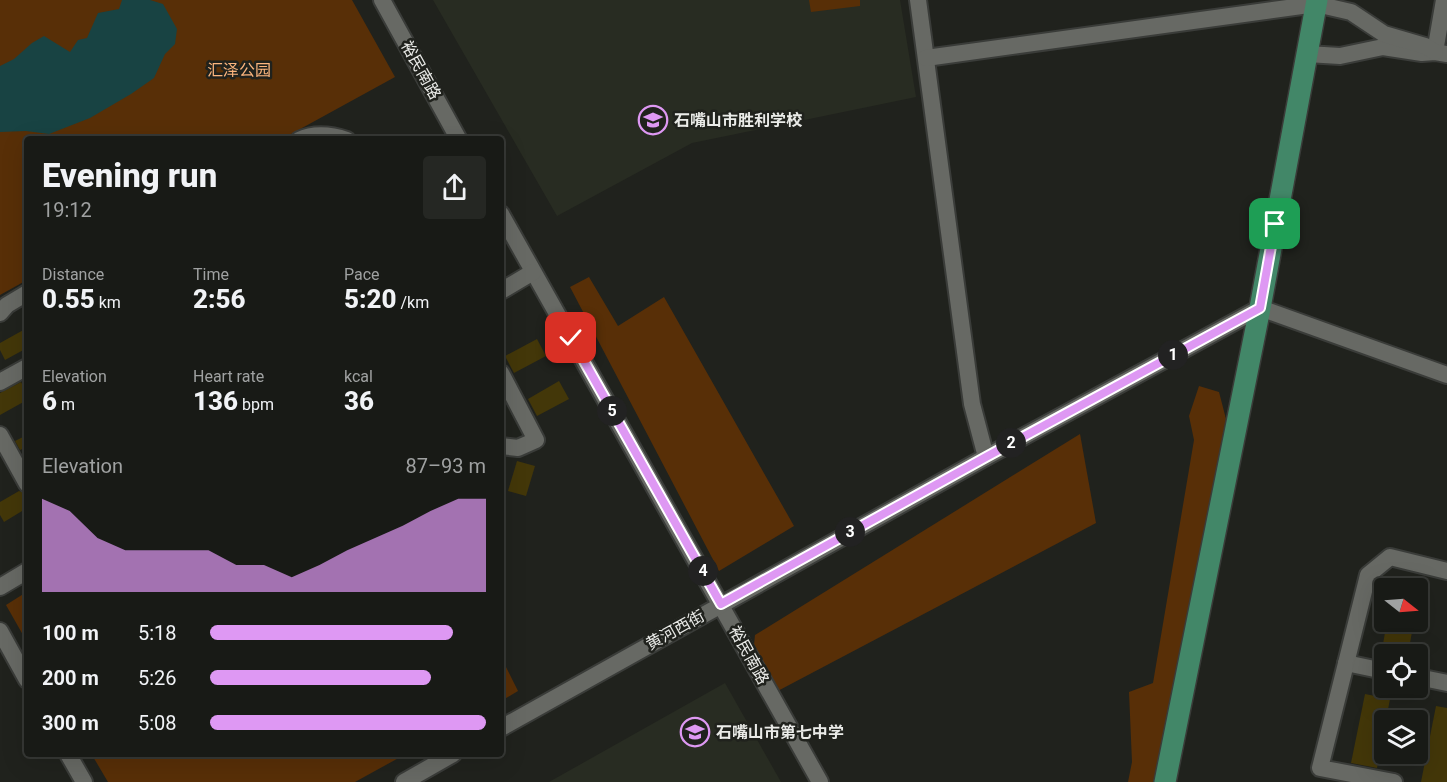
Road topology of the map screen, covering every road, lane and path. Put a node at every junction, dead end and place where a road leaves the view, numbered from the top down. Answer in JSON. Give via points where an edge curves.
{"nodes":[{"id":1,"x":382,"y":0,"type":"edge"},
{"id":2,"x":918,"y":0,"type":"edge"},
{"id":3,"x":1444,"y":0,"type":"edge"},
{"id":4,"x":1317,"y":2,"type":"edge"},
{"id":5,"x":1441,"y":53,"type":"edge"},
{"id":6,"x":1307,"y":54,"type":"junction"},
{"id":7,"x":926,"y":58,"type":"junction"},
{"id":8,"x":457,"y":136,"type":"edge"},
{"id":9,"x":504,"y":219,"type":"edge"},
{"id":10,"x":533,"y":272,"type":"junction"},
{"id":11,"x":504,"y":289,"type":"edge"},
{"id":12,"x":24,"y":295,"type":"edge"},
{"id":13,"x":1260,"y":308,"type":"junction"},
{"id":14,"x":0,"y":313,"type":"edge"},
{"id":15,"x":24,"y":369,"type":"edge"},
{"id":16,"x":1447,"y":375,"type":"edge"},
{"id":17,"x":504,"y":379,"type":"edge"},
{"id":18,"x":0,"y":381,"type":"edge"},
{"id":19,"x":0,"y":435,"type":"edge"},
{"id":20,"x":504,"y":446,"type":"edge"},
{"id":21,"x":986,"y":457,"type":"junction"},
{"id":22,"x":24,"y":475,"type":"edge"},
{"id":23,"x":1447,"y":571,"type":"edge"},
{"id":24,"x":24,"y":573,"type":"edge"},
{"id":25,"x":0,"y":587,"type":"edge"},
{"id":26,"x":721,"y":604,"type":"junction"},
{"id":27,"x":0,"y":631,"type":"edge"},
{"id":28,"x":1346,"y":663,"type":"junction"},
{"id":29,"x":1374,"y":669,"type":"edge"},
{"id":30,"x":24,"y":675,"type":"edge"},
{"id":31,"x":1428,"y":679,"type":"edge"},
{"id":32,"x":1447,"y":683,"type":"edge"},
{"id":33,"x":504,"y":726,"type":"edge"},
{"id":34,"x":70,"y":757,"type":"edge"},
{"id":35,"x":448,"y":757,"type":"edge"},
{"id":36,"x":84,"y":782,"type":"edge"},
{"id":37,"x":404,"y":782,"type":"edge"},
{"id":38,"x":820,"y":782,"type":"edge"},
{"id":39,"x":1165,"y":782,"type":"edge"},
{"id":40,"x":1394,"y":782,"type":"edge"}],
"edges":[{"from":1,"to":8,"type":"street","name":"裕民南路"},
{"from":2,"to":7,"type":"street"},
{"from":3,"to":5,"type":"street"},
{"from":4,"to":5,"type":"street","via":[[1351,12],[1384,34]]},
{"from":4,"to":6,"type":"main road"},
{"from":4,"to":7,"type":"street"},
{"from":5,"to":6,"type":"street","via":[[1383,47],[1340,56]]},
{"from":6,"to":13,"type":"main road"},
{"from":7,"to":21,"type":"street","via":[[972,404]]},
{"from":9,"to":10,"type":"street","name":"裕民南路"},
{"from":10,"to":11,"type":"street"},
{"from":10,"to":26,"type":"street","name":"裕民南路"},
{"from":12,"to":14,"type":"street"},
{"from":13,"to":16,"type":"street"},
{"from":13,"to":21,"type":"street","name":"黄河西街"},
{"from":13,"to":39,"type":"main road"},
{"from":15,"to":18,"type":"street"},
{"from":17,"to":20,"type":"street","via":[[536,440],[518,448]]},
{"from":19,"to":22,"type":"street"},
{"from":21,"to":26,"type":"street","name":"黄河西街"},
{"from":23,"to":28,"type":"street","via":[[1389,557],[1368,575]]},
{"from":24,"to":25,"type":"street"},
{"from":26,"to":33,"type":"street","name":"黄河西街"},
{"from":26,"to":38,"type":"street","name":"裕民南路"},
{"from":27,"to":30,"type":"street"},
{"from":28,"to":29,"type":"street"},
{"from":28,"to":40,"type":"street","via":[[1320,768]]},
{"from":31,"to":32,"type":"street"},
{"from":34,"to":36,"type":"street"},
{"from":35,"to":37,"type":"street"}]}
